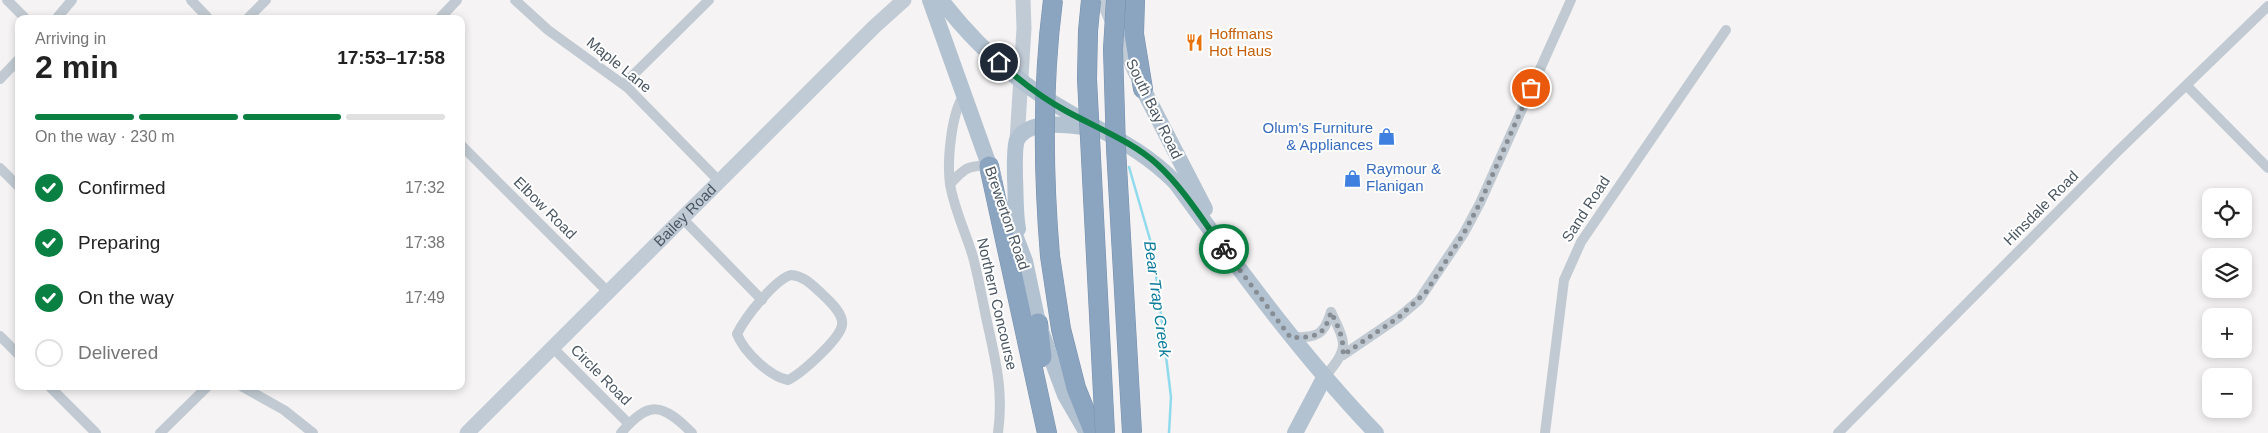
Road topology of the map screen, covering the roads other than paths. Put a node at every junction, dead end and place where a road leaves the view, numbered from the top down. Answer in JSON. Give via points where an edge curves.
{"nodes":[{"id":1,"x":7,"y":0,"type":"edge"},
{"id":2,"x":72,"y":0,"type":"edge"},
{"id":3,"x":191,"y":0,"type":"edge"},
{"id":4,"x":266,"y":0,"type":"edge"},
{"id":5,"x":457,"y":0,"type":"edge"},
{"id":6,"x":515,"y":0,"type":"edge"},
{"id":7,"x":709,"y":0,"type":"edge"},
{"id":8,"x":904,"y":0,"type":"edge"},
{"id":9,"x":930,"y":0,"type":"edge"},
{"id":10,"x":941,"y":0,"type":"edge"},
{"id":11,"x":1023,"y":0,"type":"edge"},
{"id":12,"x":1053,"y":0,"type":"edge"},
{"id":13,"x":1091,"y":0,"type":"edge"},
{"id":14,"x":1103,"y":0,"type":"edge"},
{"id":15,"x":1116,"y":0,"type":"edge"},
{"id":16,"x":1135,"y":0,"type":"edge"},
{"id":17,"x":1571,"y":0,"type":"edge"},
{"id":18,"x":2268,"y":6,"type":"edge"},
{"id":19,"x":22,"y":15,"type":"edge"},
{"id":20,"x":59,"y":15,"type":"edge"},
{"id":21,"x":205,"y":15,"type":"edge"},
{"id":22,"x":251,"y":15,"type":"edge"},
{"id":23,"x":443,"y":15,"type":"edge"},
{"id":24,"x":1726,"y":30,"type":"dead end"},
{"id":25,"x":15,"y":63,"type":"edge"},
{"id":26,"x":0,"y":79,"type":"edge"},
{"id":27,"x":1022,"y":82,"type":"junction"},
{"id":28,"x":624,"y":84,"type":"junction"},
{"id":29,"x":2187,"y":86,"type":"junction"},
{"id":30,"x":1143,"y":89,"type":"junction"},
{"id":31,"x":964,"y":95,"type":"junction"},
{"id":32,"x":1103,"y":131,"type":"junction"},
{"id":33,"x":1017,"y":141,"type":"junction"},
{"id":34,"x":465,"y":149,"type":"edge"},
{"id":35,"x":989,"y":166,"type":"junction"},
{"id":36,"x":0,"y":168,"type":"edge"},
{"id":37,"x":2268,"y":168,"type":"edge"},
{"id":38,"x":720,"y":181,"type":"junction"},
{"id":39,"x":15,"y":183,"type":"edge"},
{"id":40,"x":950,"y":184,"type":"junction"},
{"id":41,"x":682,"y":218,"type":"junction"},
{"id":42,"x":1025,"y":261,"type":"junction"},
{"id":43,"x":1238,"y":269,"type":"junction"},
{"id":44,"x":608,"y":292,"type":"junction"},
{"id":45,"x":762,"y":300,"type":"junction"},
{"id":46,"x":1038,"y":323,"type":"junction"},
{"id":47,"x":0,"y":336,"type":"edge"},
{"id":48,"x":1291,"y":338,"type":"junction"},
{"id":49,"x":552,"y":347,"type":"junction"},
{"id":50,"x":15,"y":351,"type":"edge"},
{"id":51,"x":1343,"y":355,"type":"junction"},
{"id":52,"x":1324,"y":378,"type":"junction"},
{"id":53,"x":53,"y":390,"type":"edge"},
{"id":54,"x":204,"y":390,"type":"edge"},
{"id":55,"x":248,"y":390,"type":"edge"},
{"id":56,"x":629,"y":424,"type":"junction"},
{"id":57,"x":96,"y":433,"type":"edge"},
{"id":58,"x":160,"y":433,"type":"edge"},
{"id":59,"x":313,"y":433,"type":"edge"},
{"id":60,"x":466,"y":433,"type":"edge"},
{"id":61,"x":621,"y":433,"type":"edge"},
{"id":62,"x":692,"y":433,"type":"edge"},
{"id":63,"x":998,"y":433,"type":"edge"},
{"id":64,"x":1047,"y":433,"type":"edge"},
{"id":65,"x":1053,"y":433,"type":"edge"},
{"id":66,"x":1087,"y":433,"type":"edge"},
{"id":67,"x":1094,"y":433,"type":"edge"},
{"id":68,"x":1105,"y":433,"type":"edge"},
{"id":69,"x":1132,"y":433,"type":"edge"},
{"id":70,"x":1295,"y":433,"type":"edge"},
{"id":71,"x":1376,"y":433,"type":"edge"},
{"id":72,"x":1544,"y":433,"type":"edge"},
{"id":73,"x":1838,"y":433,"type":"edge"}],
"edges":[{"from":1,"to":19,"type":"street"},
{"from":2,"to":20,"type":"street"},
{"from":3,"to":21,"type":"street"},
{"from":4,"to":22,"type":"street"},
{"from":5,"to":23,"type":"street"},
{"from":6,"to":28,"type":"street","name":"Maple Lane","via":[[548,30]]},
{"from":7,"to":28,"type":"street"},
{"from":8,"to":38,"type":"street","name":"Bailey Road","via":[[880,20]]},
{"from":9,"to":31,"type":"main road","name":"Brewerton Road"},
{"from":10,"to":27,"type":"main road","via":[[974,40]]},
{"from":11,"to":27,"type":"street"},
{"from":12,"to":67,"type":"highway","bridge":true,"via":[[1048,38],[1044,187],[1050,256],[1061,329],[1076,388]]},
{"from":13,"to":68,"type":"highway","bridge":true,"via":[[1087,79]]},
{"from":14,"to":30,"type":"street","name":"South Bay Road"},
{"from":15,"to":69,"type":"highway","bridge":true,"via":[[1113,49],[1116,148]]},
{"from":16,"to":30,"type":"highway","via":[[1134,34]]},
{"from":17,"to":51,"type":"street","via":[[1464,233],[1419,300]]},
{"from":18,"to":29,"type":"street","name":"Hinsdale Road"},
{"from":24,"to":72,"type":"street","name":"Sand Road","via":[[1580,242],[1571,260],[1563,290]]},
{"from":25,"to":26,"type":"street"},
{"from":27,"to":32,"type":"main road","via":[[1065,111]]},
{"from":27,"to":33,"type":"street"},
{"from":28,"to":38,"type":"street","name":"Maple Lane"},
{"from":29,"to":37,"type":"street"},
{"from":29,"to":73,"type":"street","name":"Hinsdale Road","via":[[2118,151]]},
{"from":30,"to":43,"type":"main road","name":"South Bay Road"},
{"from":31,"to":35,"type":"main road","name":"Brewerton Road"},
{"from":31,"to":40,"type":"street","name":"Northern Concourse","via":[[958,104],[954,126],[949,161]]},
{"from":32,"to":33,"type":"main road","via":[[1056,123],[1024,133]]},
{"from":32,"to":43,"type":"main road","via":[[1158,164],[1176,183]]},
{"from":33,"to":42,"type":"main road","via":[[1017,220]]},
{"from":34,"to":44,"type":"street","name":"Elbow Road"},
{"from":35,"to":40,"type":"street","via":[[972,166]]},
{"from":35,"to":42,"type":"main road","name":"Brewerton Road"},
{"from":35,"to":64,"type":"highway"},
{"from":36,"to":39,"type":"street"},
{"from":38,"to":41,"type":"street","name":"Bailey Road"},
{"from":40,"to":63,"type":"street","name":"Northern Concourse","via":[[972,256],[999,378],[1001,408]]},
{"from":41,"to":44,"type":"street","name":"Bailey Road"},
{"from":41,"to":45,"type":"street"},
{"from":42,"to":46,"type":"main road","name":"Brewerton Road"},
{"from":43,"to":48,"type":"main road"},
{"from":44,"to":49,"type":"street","name":"Bailey Road"},
{"from":45,"to":45,"type":"street","via":[[785,277],[798,276],[806,280],[840,315],[842,324],[837,336],[788,380],[779,378],[759,361],[740,342],[737,334]]},
{"from":46,"to":65,"type":"highway"},
{"from":46,"to":66,"type":"main road","name":"Brewerton Road","via":[[1066,395]]},
{"from":47,"to":50,"type":"street"},
{"from":48,"to":51,"type":"street","via":[[1320,335],[1327,327],[1331,312],[1341,331]]},
{"from":48,"to":52,"type":"main road"},
{"from":49,"to":56,"type":"street","name":"Circle Road"},
{"from":49,"to":60,"type":"street","name":"Bailey Road"},
{"from":51,"to":52,"type":"street"},
{"from":52,"to":70,"type":"main road"},
{"from":52,"to":71,"type":"main road"},
{"from":53,"to":57,"type":"street"},
{"from":54,"to":58,"type":"street"},
{"from":55,"to":59,"type":"street","via":[[284,410]]},
{"from":56,"to":61,"type":"street","name":"Circle Road"},
{"from":56,"to":62,"type":"street","name":"Circle Road","via":[[638,415],[657,409],[668,412]]}]}
